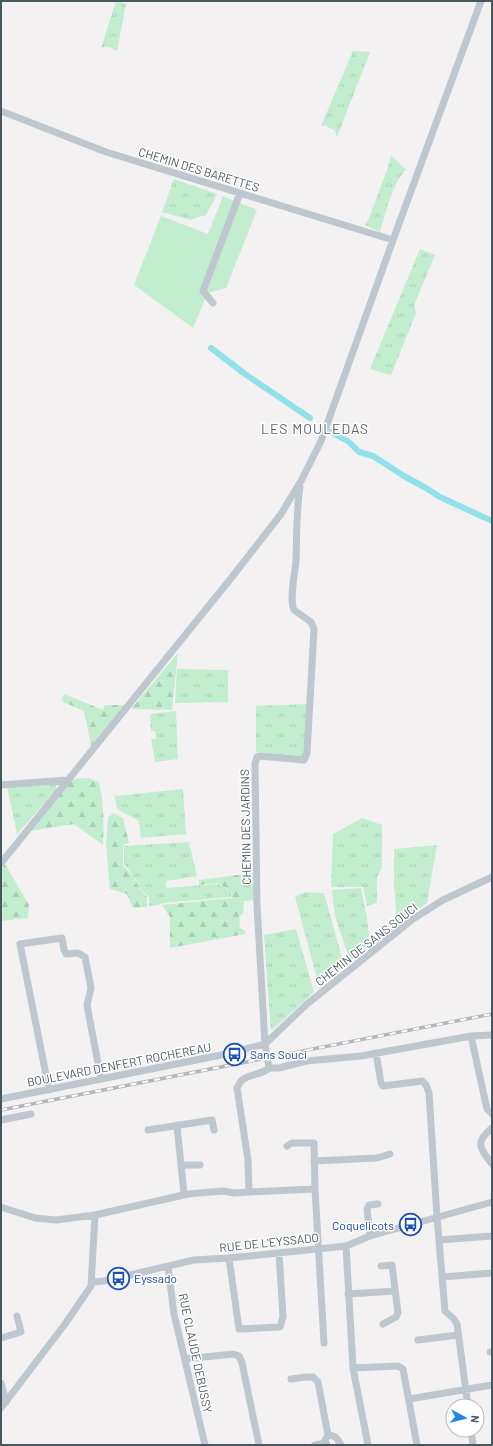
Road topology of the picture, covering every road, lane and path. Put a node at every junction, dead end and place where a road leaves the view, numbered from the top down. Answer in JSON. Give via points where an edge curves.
{"nodes":[{"id":1,"x":481,"y":1,"type":"edge"},
{"id":2,"x":1,"y":111,"type":"edge"},
{"id":3,"x":240,"y":193,"type":"junction"},
{"id":4,"x":393,"y":240,"type":"junction"},
{"id":5,"x":213,"y":303,"type":"dead end"},
{"id":6,"x":301,"y":481,"type":"junction"},
{"id":7,"x":281,"y":514,"type":"junction"},
{"id":8,"x":297,"y":519,"type":"junction"},
{"id":9,"x":67,"y":780,"type":"junction"},
{"id":10,"x":1,"y":785,"type":"edge"},
{"id":11,"x":1,"y":863,"type":"edge"},
{"id":12,"x":492,"y":877,"type":"edge"},
{"id":13,"x":492,"y":1035,"type":"edge"},
{"id":14,"x":471,"y":1036,"type":"junction"},
{"id":15,"x":265,"y":1044,"type":"junction"},
{"id":16,"x":376,"y":1053,"type":"junction"},
{"id":17,"x":269,"y":1068,"type":"junction"},
{"id":18,"x":102,"y":1079,"type":"junction"},
{"id":19,"x":49,"y":1090,"type":"junction"},
{"id":20,"x":1,"y":1099,"type":"edge"},
{"id":21,"x":31,"y":1114,"type":"dead end"},
{"id":22,"x":492,"y":1114,"type":"edge"},
{"id":23,"x":1,"y":1120,"type":"edge"},
{"id":24,"x":177,"y":1125,"type":"junction"},
{"id":25,"x":492,"y":1128,"type":"edge"},
{"id":26,"x":148,"y":1130,"type":"dead end"},
{"id":27,"x":214,"y":1130,"type":"dead end"},
{"id":28,"x":287,"y":1146,"type":"dead end"},
{"id":29,"x":390,"y":1154,"type":"dead end"},
{"id":30,"x":314,"y":1161,"type":"junction"},
{"id":31,"x":492,"y":1164,"type":"edge"},
{"id":32,"x":182,"y":1165,"type":"junction"},
{"id":33,"x":200,"y":1165,"type":"dead end"},
{"id":34,"x":315,"y":1189,"type":"junction"},
{"id":35,"x":250,"y":1192,"type":"junction"},
{"id":36,"x":184,"y":1195,"type":"junction"},
{"id":37,"x":492,"y":1202,"type":"edge"},
{"id":38,"x":378,"y":1204,"type":"dead end"},
{"id":39,"x":1,"y":1207,"type":"edge"},
{"id":40,"x":95,"y":1215,"type":"junction"},
{"id":41,"x":437,"y":1217,"type":"junction"},
{"id":42,"x":370,"y":1236,"type":"junction"},
{"id":43,"x":492,"y":1236,"type":"edge"},
{"id":44,"x":439,"y":1240,"type":"junction"},
{"id":45,"x":346,"y":1246,"type":"junction"},
{"id":46,"x":320,"y":1249,"type":"junction"},
{"id":47,"x":279,"y":1253,"type":"junction"},
{"id":48,"x":230,"y":1258,"type":"junction"},
{"id":49,"x":168,"y":1266,"type":"junction"},
{"id":50,"x":381,"y":1266,"type":"dead end"},
{"id":51,"x":492,"y":1273,"type":"edge"},
{"id":52,"x":442,"y":1277,"type":"junction"},
{"id":53,"x":92,"y":1282,"type":"junction"},
{"id":54,"x":395,"y":1291,"type":"junction"},
{"id":55,"x":348,"y":1294,"type":"junction"},
{"id":56,"x":17,"y":1316,"type":"dead end"},
{"id":57,"x":383,"y":1324,"type":"dead end"},
{"id":58,"x":458,"y":1335,"type":"junction"},
{"id":59,"x":5,"y":1337,"type":"edge"},
{"id":60,"x":418,"y":1340,"type":"dead end"},
{"id":61,"x":324,"y":1343,"type":"dead end"},
{"id":62,"x":185,"y":1359,"type":"junction"},
{"id":63,"x":353,"y":1368,"type":"junction"},
{"id":64,"x":291,"y":1379,"type":"dead end"},
{"id":65,"x":1,"y":1383,"type":"edge"},
{"id":66,"x":492,"y":1385,"type":"edge"},
{"id":67,"x":466,"y":1389,"type":"junction"},
{"id":68,"x":467,"y":1398,"type":"edge"},
{"id":69,"x":409,"y":1399,"type":"junction"},
{"id":70,"x":6,"y":1402,"type":"junction"},
{"id":71,"x":1,"y":1408,"type":"edge"},
{"id":72,"x":328,"y":1435,"type":"junction"},
{"id":73,"x":326,"y":1444,"type":"edge"},
{"id":74,"x":205,"y":1445,"type":"edge"},
{"id":75,"x":259,"y":1445,"type":"edge"},
{"id":76,"x":314,"y":1445,"type":"edge"},
{"id":77,"x":341,"y":1445,"type":"edge"},
{"id":78,"x":368,"y":1445,"type":"edge"},
{"id":79,"x":417,"y":1445,"type":"edge"}],
"edges":[{"from":1,"to":4,"type":"street"},
{"from":2,"to":3,"type":"street","name":"CHEMIN DES BARETTES","via":[[106,152]]},
{"from":3,"to":4,"type":"street","name":"CHEMIN DES BARETTES"},
{"from":3,"to":5,"type":"street","via":[[203,291]]},
{"from":4,"to":6,"type":"street","via":[[321,441]]},
{"from":6,"to":7,"type":"street"},
{"from":6,"to":8,"type":"street","name":"CHEMIN DES JARDINS"},
{"from":7,"to":8,"type":"street","via":[[287,513]]},
{"from":7,"to":9,"type":"street","via":[[167,659]]},
{"from":8,"to":15,"type":"street","name":"CHEMIN DES JARDINS","via":[[292,608],[311,622],[314,629],[307,753],[304,760],[259,756],[255,764],[257,905]]},
{"from":9,"to":10,"type":"street"},
{"from":9,"to":11,"type":"street"},
{"from":12,"to":15,"type":"street","name":"CHEMIN DE SANS SOUCI","via":[[443,900],[413,919],[307,1004]]},
{"from":13,"to":14,"type":"street"},
{"from":14,"to":16,"type":"street"},
{"from":14,"to":22,"type":"street","via":[[487,1109]]},
{"from":15,"to":17,"type":"street"},
{"from":15,"to":18,"type":"street","name":"BOULEVARD DENFERT ROCHEREAU"},
{"from":16,"to":17,"type":"street"},
{"from":16,"to":41,"type":"street","via":[[383,1086],[422,1081],[429,1093]]},
{"from":17,"to":35,"type":"street","via":[[242,1080],[237,1088]]},
{"from":18,"to":19,"type":"street","name":"BOULEVARD DENFERT ROCHEREAU"},
{"from":18,"to":19,"type":"street","via":[[87,1005],[91,988],[85,957],[78,953],[66,954],[62,938],[20,944]]},
{"from":19,"to":20,"type":"street","name":"BOULEVARD DENFERT ROCHEREAU"},
{"from":21,"to":23,"type":"street"},
{"from":24,"to":26,"type":"street"},
{"from":24,"to":27,"type":"street","via":[[212,1120]]},
{"from":24,"to":32,"type":"street"},
{"from":25,"to":31,"type":"street","via":[[482,1137],[480,1144]]},
{"from":28,"to":30,"type":"street","via":[[292,1143],[314,1143]]},
{"from":29,"to":30,"type":"street","via":[[377,1158]]},
{"from":30,"to":34,"type":"street"},
{"from":32,"to":33,"type":"street"},
{"from":32,"to":36,"type":"street"},
{"from":34,"to":35,"type":"street"},
{"from":34,"to":46,"type":"street"},
{"from":35,"to":36,"type":"street","via":[[222,1191]]},
{"from":36,"to":40,"type":"street"},
{"from":37,"to":41,"type":"street","name":"RUE DE L'EYSSADO"},
{"from":38,"to":42,"type":"street","via":[[367,1209]]},
{"from":39,"to":40,"type":"street","via":[[35,1218],[56,1220]]},
{"from":40,"to":53,"type":"street"},
{"from":41,"to":42,"type":"street","name":"RUE DE L'EYSSADO"},
{"from":41,"to":44,"type":"street"},
{"from":42,"to":45,"type":"street","name":"RUE DE L'EYSSADO"},
{"from":43,"to":44,"type":"street"},
{"from":44,"to":52,"type":"street"},
{"from":45,"to":46,"type":"street","name":"RUE DE L'EYSSADO"},
{"from":45,"to":55,"type":"street"},
{"from":46,"to":47,"type":"street","name":"RUE DE L'EYSSADO"},
{"from":46,"to":61,"type":"street"},
{"from":47,"to":48,"type":"street","name":"RUE DE L'EYSSADO"},
{"from":47,"to":48,"type":"street","via":[[283,1317],[280,1327],[239,1329]]},
{"from":48,"to":49,"type":"street","name":"RUE DE L'EYSSADO","via":[[194,1260]]},
{"from":49,"to":53,"type":"street","name":"RUE DE L'EYSSADO"},
{"from":49,"to":62,"type":"street","name":"RUE CLAUDE DEBUSSY","via":[[174,1314]]},
{"from":50,"to":54,"type":"street","via":[[392,1265]]},
{"from":51,"to":52,"type":"street"},
{"from":52,"to":58,"type":"street","via":[[444,1311],[457,1324]]},
{"from":53,"to":70,"type":"street","via":[[88,1292]]},
{"from":54,"to":55,"type":"street"},
{"from":54,"to":57,"type":"street","via":[[398,1313],[396,1317]]},
{"from":55,"to":63,"type":"street"},
{"from":56,"to":59,"type":"street","via":[[21,1332]]},
{"from":58,"to":60,"type":"street"},
{"from":58,"to":67,"type":"street"},
{"from":62,"to":74,"type":"street","name":"RUE CLAUDE DEBUSSY"},
{"from":62,"to":75,"type":"street","via":[[233,1354],[239,1356]]},
{"from":63,"to":69,"type":"street","via":[[398,1366],[404,1370]]},
{"from":63,"to":78,"type":"street"},
{"from":64,"to":72,"type":"street","via":[[306,1376],[313,1377],[318,1382]]},
{"from":65,"to":70,"type":"street"},
{"from":66,"to":67,"type":"street"},
{"from":67,"to":68,"type":"street"},
{"from":67,"to":69,"type":"street"},
{"from":69,"to":79,"type":"street"},
{"from":70,"to":71,"type":"street"},
{"from":72,"to":73,"type":"street"},
{"from":72,"to":77,"type":"street","via":[[334,1436]]},
{"from":73,"to":76,"type":"street"}]}
